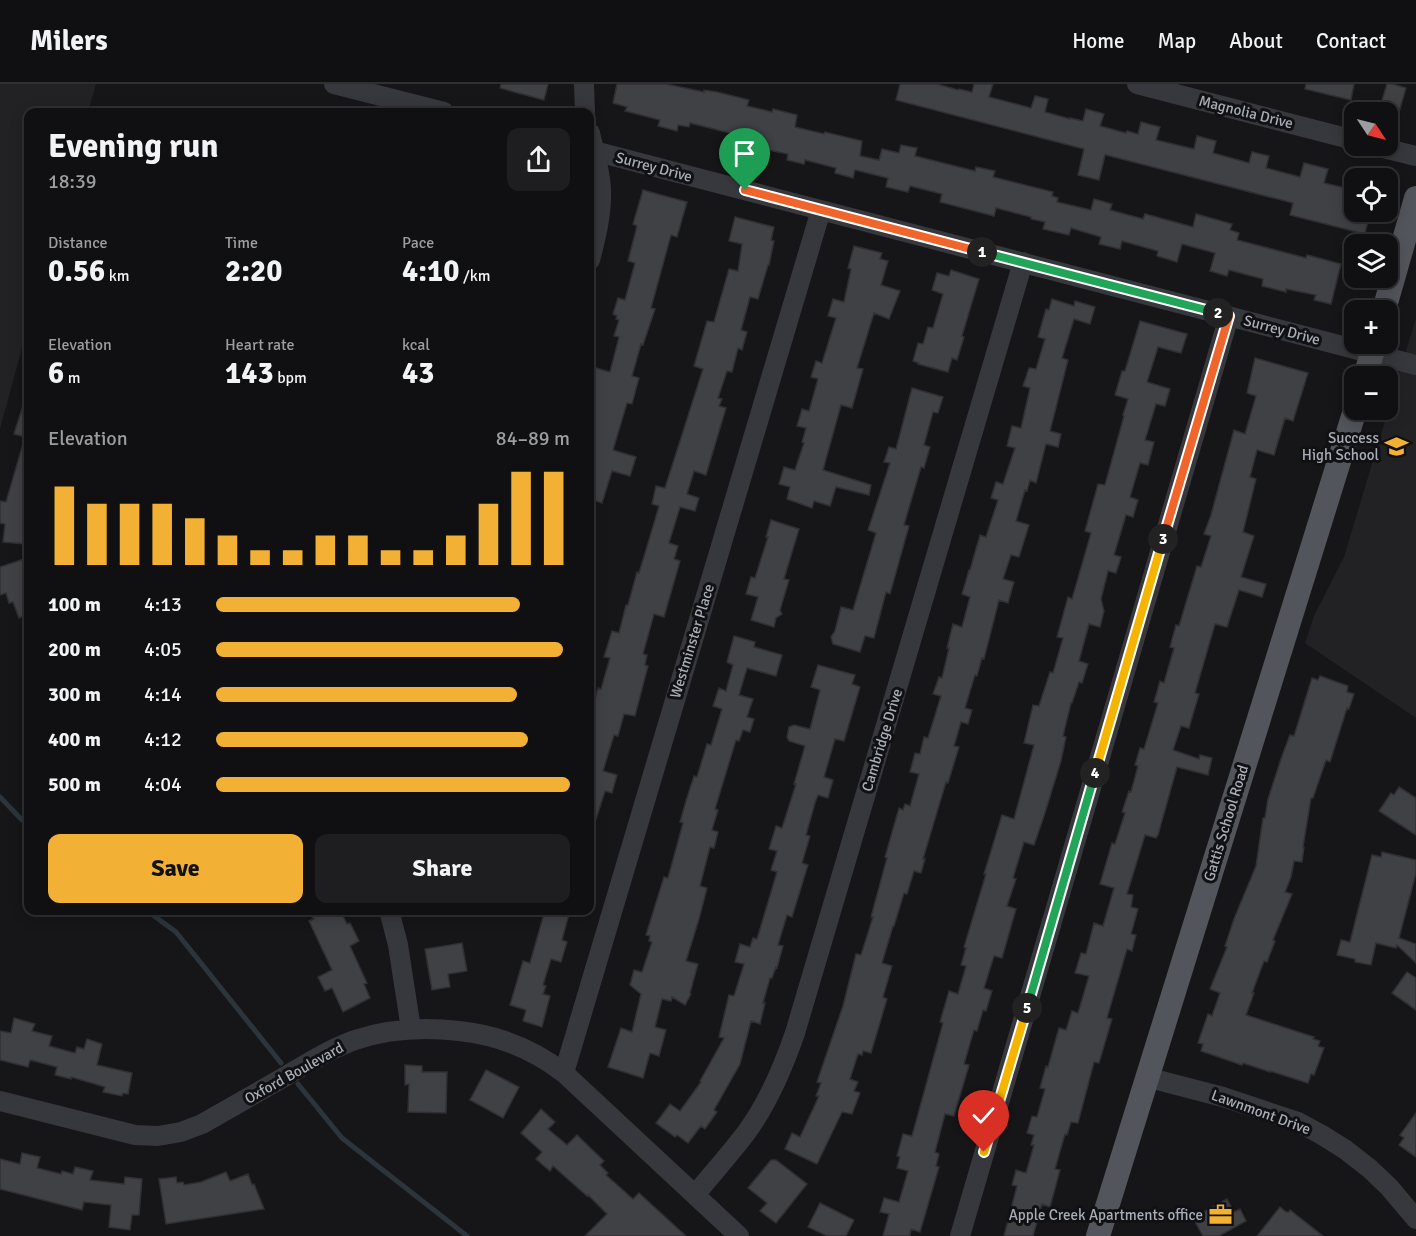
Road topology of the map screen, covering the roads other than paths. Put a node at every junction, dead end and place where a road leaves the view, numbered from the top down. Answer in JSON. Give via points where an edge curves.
{"nodes":[{"id":1,"x":334,"y":84,"type":"edge"},
{"id":2,"x":584,"y":84,"type":"edge"},
{"id":3,"x":1137,"y":84,"type":"edge"},
{"id":4,"x":414,"y":108,"type":"edge"},
{"id":5,"x":585,"y":108,"type":"edge"},
{"id":6,"x":1344,"y":137,"type":"edge"},
{"id":7,"x":594,"y":146,"type":"edge"},
{"id":8,"x":1398,"y":152,"type":"edge"},
{"id":9,"x":1416,"y":156,"type":"edge"},
{"id":10,"x":594,"y":157,"type":"edge"},
{"id":11,"x":1416,"y":198,"type":"edge"},
{"id":12,"x":821,"y":210,"type":"junction"},
{"id":13,"x":594,"y":243,"type":"edge"},
{"id":14,"x":1023,"y":262,"type":"junction"},
{"id":15,"x":1387,"y":300,"type":"edge"},
{"id":16,"x":1229,"y":316,"type":"junction"},
{"id":17,"x":1344,"y":342,"type":"edge"},
{"id":18,"x":1388,"y":354,"type":"edge"},
{"id":19,"x":1416,"y":365,"type":"edge"},
{"id":20,"x":1351,"y":420,"type":"edge"},
{"id":21,"x":390,"y":915,"type":"edge"},
{"id":22,"x":411,"y":1029,"type":"junction"},
{"id":23,"x":564,"y":1073,"type":"junction"},
{"id":24,"x":1146,"y":1077,"type":"junction"},
{"id":25,"x":0,"y":1101,"type":"edge"},
{"id":26,"x":695,"y":1195,"type":"junction"},
{"id":27,"x":1416,"y":1219,"type":"edge"},
{"id":28,"x":739,"y":1236,"type":"edge"},
{"id":29,"x":960,"y":1236,"type":"edge"},
{"id":30,"x":1098,"y":1236,"type":"edge"}],
"edges":[{"from":1,"to":4,"type":"street"},
{"from":2,"to":5,"type":"street"},
{"from":3,"to":6,"type":"street","name":"Magnolia Drive"},
{"from":7,"to":12,"type":"street","name":"Surrey Drive"},
{"from":8,"to":9,"type":"street"},
{"from":10,"to":13,"type":"street","via":[[601,203]]},
{"from":11,"to":15,"type":"main road"},
{"from":12,"to":14,"type":"street","name":"Surrey Drive"},
{"from":12,"to":23,"type":"street","name":"Westminster Place"},
{"from":14,"to":16,"type":"street","name":"Surrey Drive"},
{"from":14,"to":26,"type":"street","name":"Cambridge Drive","via":[[789,1051],[750,1126]]},
{"from":16,"to":17,"type":"street","name":"Surrey Drive"},
{"from":16,"to":29,"type":"street"},
{"from":18,"to":19,"type":"street","name":"Surrey Drive"},
{"from":20,"to":24,"type":"main road","name":"Gattis School Road"},
{"from":21,"to":22,"type":"street"},
{"from":22,"to":23,"type":"street","name":"Oxford Boulevard","via":[[489,1036],[529,1050]]},
{"from":22,"to":25,"type":"street","name":"Oxford Boulevard","via":[[356,1040],[330,1050],[202,1124],[181,1132],[158,1136],[124,1134]]},
{"from":23,"to":26,"type":"street","name":"Oxford Boulevard"},
{"from":24,"to":27,"type":"street","name":"Lawnmont Drive","via":[[1298,1122],[1369,1168]]},
{"from":24,"to":30,"type":"main road","name":"Gattis School Road"},
{"from":26,"to":28,"type":"street","name":"Oxford Boulevard"}]}
